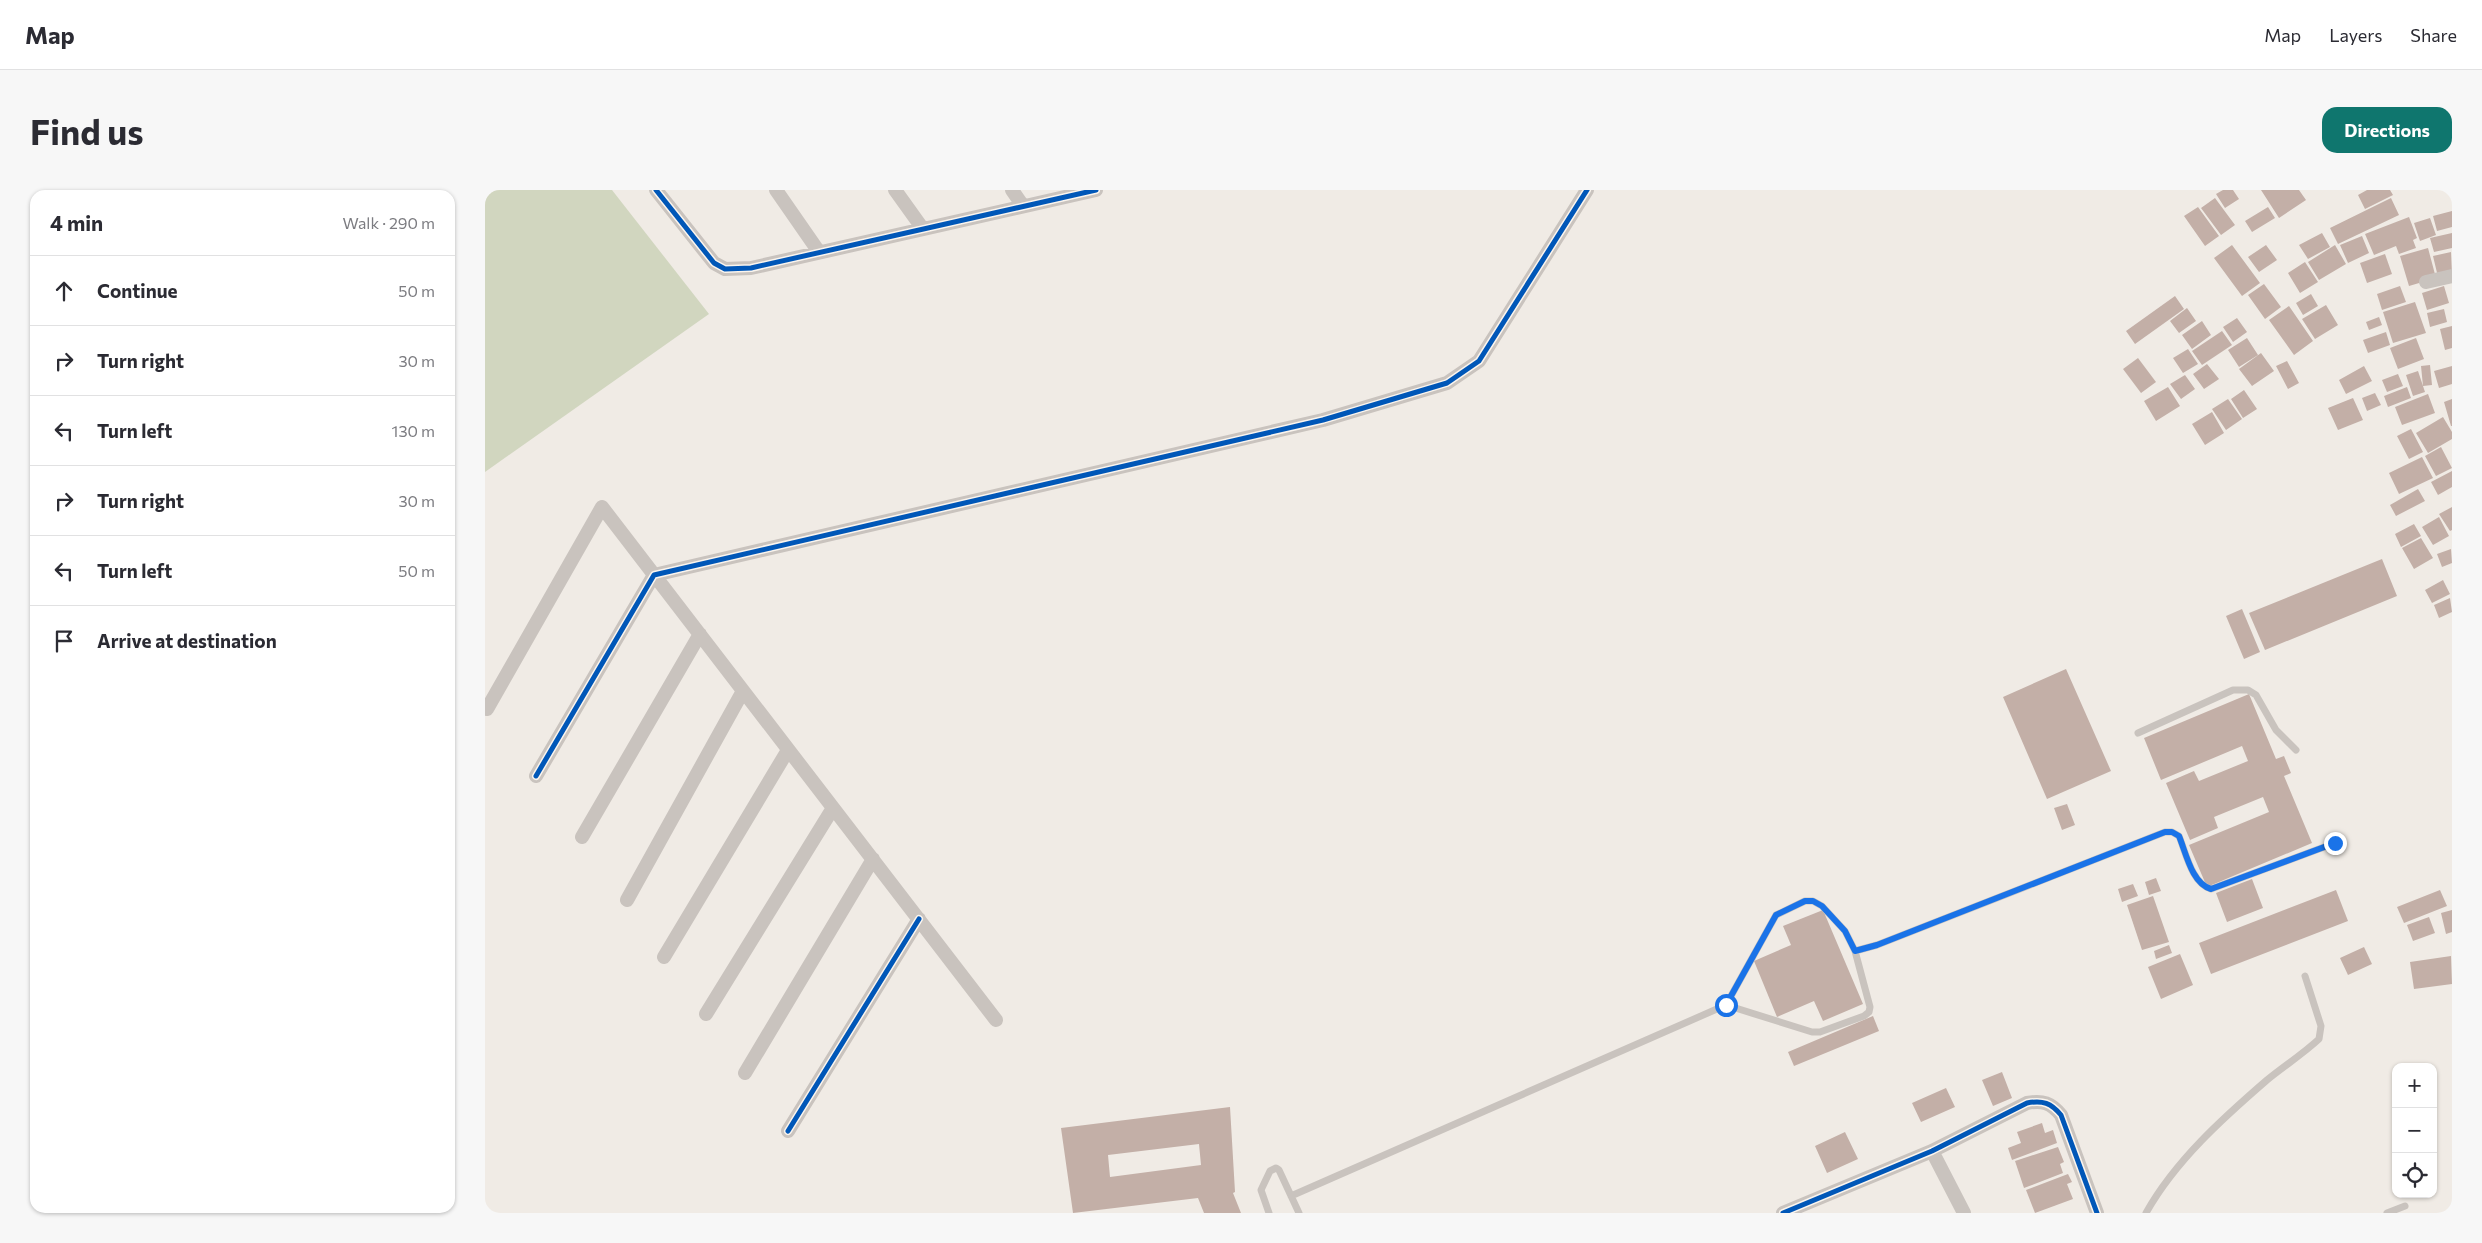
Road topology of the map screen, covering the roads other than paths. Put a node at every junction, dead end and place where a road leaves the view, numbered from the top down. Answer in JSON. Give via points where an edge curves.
{"nodes":[{"id":1,"x":656,"y":190,"type":"edge"},
{"id":2,"x":776,"y":190,"type":"edge"},
{"id":3,"x":895,"y":190,"type":"edge"},
{"id":4,"x":1012,"y":190,"type":"edge"},
{"id":5,"x":1096,"y":190,"type":"edge"},
{"id":6,"x":1587,"y":190,"type":"edge"},
{"id":7,"x":1023,"y":206,"type":"junction"},
{"id":8,"x":923,"y":229,"type":"junction"},
{"id":9,"x":819,"y":252,"type":"junction"},
{"id":10,"x":2452,"y":276,"type":"edge"},
{"id":11,"x":2426,"y":282,"type":"dead end"},
{"id":12,"x":654,"y":575,"type":"junction"},
{"id":13,"x":700,"y":634,"type":"junction"},
{"id":14,"x":743,"y":691,"type":"junction"},
{"id":15,"x":487,"y":710,"type":"dead end"},
{"id":16,"x":2138,"y":733,"type":"dead end"},
{"id":17,"x":789,"y":750,"type":"junction"},
{"id":18,"x":2296,"y":750,"type":"dead end"},
{"id":19,"x":536,"y":776,"type":"dead end"},
{"id":20,"x":833,"y":808,"type":"junction"},
{"id":21,"x":582,"y":837,"type":"dead end"},
{"id":22,"x":2335,"y":843,"type":"dead end"},
{"id":23,"x":873,"y":860,"type":"junction"},
{"id":24,"x":627,"y":900,"type":"dead end"},
{"id":25,"x":919,"y":920,"type":"junction"},
{"id":26,"x":1855,"y":951,"type":"junction"},
{"id":27,"x":663,"y":957,"type":"dead end"},
{"id":28,"x":2305,"y":976,"type":"dead end"},
{"id":29,"x":1726,"y":1005,"type":"junction"},
{"id":30,"x":707,"y":1014,"type":"dead end"},
{"id":31,"x":997,"y":1020,"type":"dead end"},
{"id":32,"x":745,"y":1073,"type":"dead end"},
{"id":33,"x":788,"y":1131,"type":"dead end"},
{"id":34,"x":1932,"y":1151,"type":"junction"},
{"id":35,"x":1291,"y":1196,"type":"junction"},
{"id":36,"x":2405,"y":1206,"type":"dead end"},
{"id":37,"x":1269,"y":1213,"type":"edge"},
{"id":38,"x":1299,"y":1213,"type":"edge"},
{"id":39,"x":1783,"y":1213,"type":"edge"},
{"id":40,"x":1964,"y":1213,"type":"edge"},
{"id":41,"x":2097,"y":1213,"type":"edge"},
{"id":42,"x":2145,"y":1213,"type":"edge"},
{"id":43,"x":2387,"y":1213,"type":"edge"}],
"edges":[{"from":1,"to":9,"type":"street","via":[[707,256],[725,269],[751,268]]},
{"from":2,"to":9,"type":"street"},
{"from":3,"to":8,"type":"street"},
{"from":4,"to":7,"type":"street"},
{"from":5,"to":7,"type":"street"},
{"from":6,"to":12,"type":"street","via":[[1479,361],[1447,383],[1323,420]]},
{"from":7,"to":8,"type":"street"},
{"from":8,"to":9,"type":"street"},
{"from":10,"to":11,"type":"street"},
{"from":12,"to":13,"type":"street"},
{"from":12,"to":15,"type":"street","via":[[602,507]]},
{"from":12,"to":19,"type":"street"},
{"from":13,"to":14,"type":"street"},
{"from":13,"to":21,"type":"street"},
{"from":14,"to":17,"type":"street"},
{"from":14,"to":24,"type":"street"},
{"from":16,"to":18,"type":"lane","via":[[2233,690],[2247,690],[2256,695],[2276,730]]},
{"from":17,"to":20,"type":"street"},
{"from":17,"to":27,"type":"street"},
{"from":20,"to":23,"type":"street"},
{"from":20,"to":30,"type":"street"},
{"from":22,"to":26,"type":"lane","via":[[2211,889],[2203,887],[2197,880],[2179,836],[2165,832]]},
{"from":23,"to":25,"type":"street"},
{"from":23,"to":32,"type":"street"},
{"from":25,"to":31,"type":"street"},
{"from":25,"to":33,"type":"street"},
{"from":26,"to":29,"type":"lane","via":[[1845,931],[1822,906],[1805,901],[1776,915]]},
{"from":26,"to":29,"type":"lane","via":[[1870,1007],[1864,1016],[1812,1032]]},
{"from":28,"to":42,"type":"lane","via":[[2321,1026],[2319,1039],[2268,1079],[2198,1144]]},
{"from":29,"to":35,"type":"lane"},
{"from":34,"to":39,"type":"street"},
{"from":34,"to":40,"type":"street"},
{"from":34,"to":41,"type":"street","via":[[2027,1102],[2053,1105],[2061,1115]]},
{"from":35,"to":37,"type":"lane","via":[[1279,1170],[1270,1171],[1261,1190]]},
{"from":35,"to":38,"type":"lane"},
{"from":36,"to":43,"type":"lane"}]}
